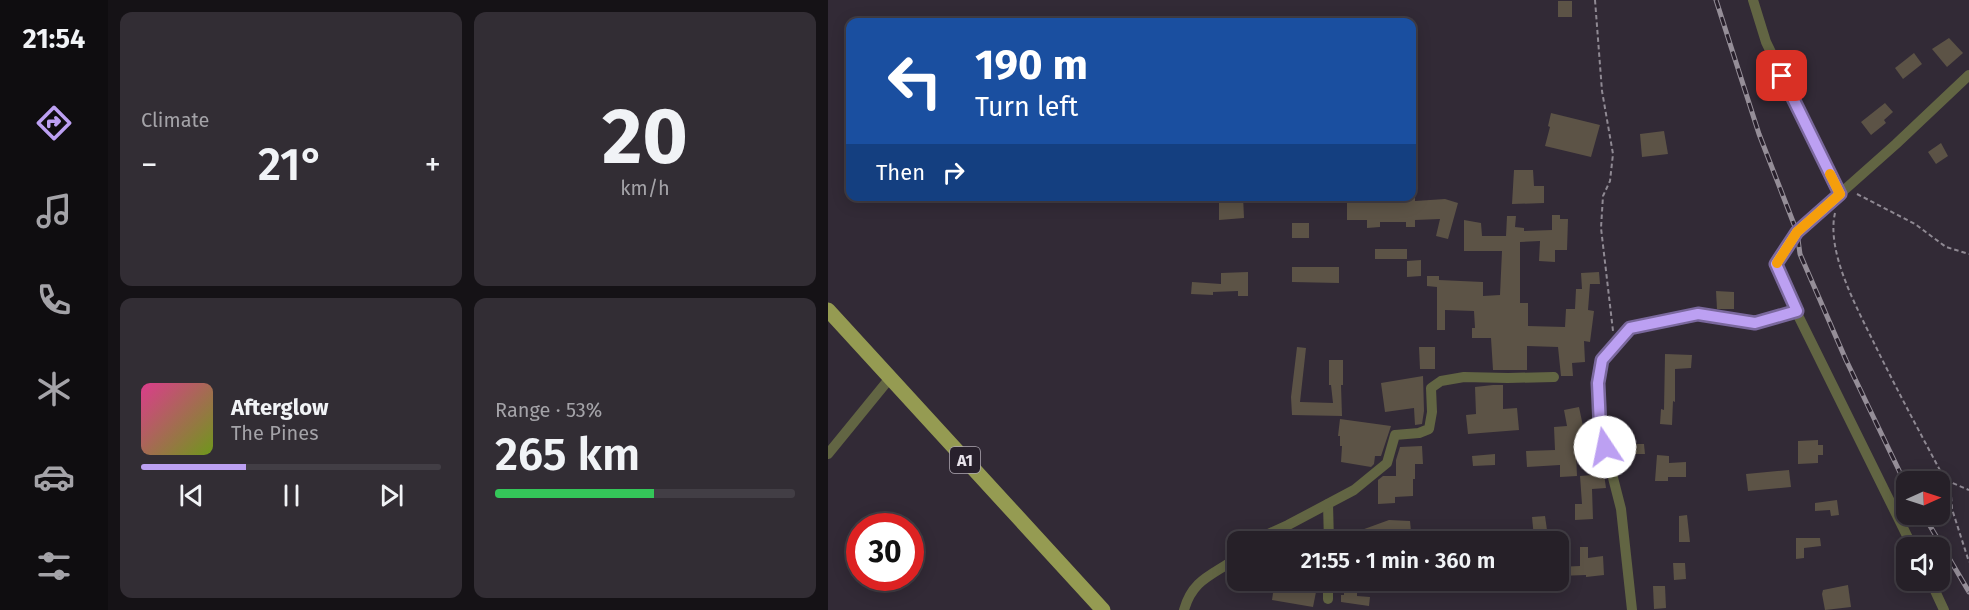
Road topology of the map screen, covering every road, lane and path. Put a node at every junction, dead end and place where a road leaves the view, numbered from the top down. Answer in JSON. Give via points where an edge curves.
{"nodes":[{"id":1,"x":1595,"y":0,"type":"edge"},
{"id":2,"x":1753,"y":0,"type":"edge"},
{"id":3,"x":1969,"y":75,"type":"edge"},
{"id":4,"x":1843,"y":191,"type":"junction"},
{"id":5,"x":1969,"y":254,"type":"edge"},
{"id":6,"x":828,"y":310,"type":"edge"},
{"id":7,"x":1797,"y":311,"type":"junction"},
{"id":8,"x":1615,"y":345,"type":"junction"},
{"id":9,"x":1554,"y":377,"type":"dead end"},
{"id":10,"x":890,"y":378,"type":"junction"},
{"id":11,"x":828,"y":454,"type":"edge"},
{"id":12,"x":1940,"y":471,"type":"edge"},
{"id":13,"x":1950,"y":482,"type":"joint"},
{"id":14,"x":1969,"y":490,"type":"edge"},
{"id":15,"x":1328,"y":504,"type":"junction"},
{"id":16,"x":1274,"y":531,"type":"edge"},
{"id":17,"x":1329,"y":531,"type":"edge"},
{"id":18,"x":1908,"y":537,"type":"edge"},
{"id":19,"x":1969,"y":562,"type":"edge"},
{"id":20,"x":1227,"y":564,"type":"edge"},
{"id":21,"x":1328,"y":591,"type":"edge"},
{"id":22,"x":1935,"y":591,"type":"edge"},
{"id":23,"x":1328,"y":599,"type":"dead end"},
{"id":24,"x":1104,"y":610,"type":"edge"},
{"id":25,"x":1184,"y":610,"type":"edge"},
{"id":26,"x":1632,"y":610,"type":"edge"},
{"id":27,"x":1944,"y":610,"type":"edge"}],
"edges":[{"from":1,"to":8,"type":"path","via":[[1602,91],[1613,154],[1610,181],[1603,196],[1601,228]]},
{"from":2,"to":4,"type":"street","via":[[1766,42]]},
{"from":3,"to":4,"type":"street"},
{"from":4,"to":5,"type":"path","via":[[1915,224],[1946,247]]},
{"from":4,"to":7,"type":"street","via":[[1797,232],[1776,264]]},
{"from":4,"to":12,"type":"path","via":[[1834,220],[1846,284]]},
{"from":6,"to":10,"type":"main road","number":"A1"},
{"from":7,"to":8,"type":"street","via":[[1755,323],[1698,314],[1630,328]]},
{"from":7,"to":18,"type":"street"},
{"from":8,"to":26,"type":"street","via":[[1602,360],[1598,383],[1600,427],[1621,509]]},
{"from":9,"to":15,"type":"street","via":[[1464,376],[1441,381],[1431,388],[1429,429],[1395,435],[1387,463],[1354,490]]},
{"from":10,"to":11,"type":"street"},
{"from":10,"to":24,"type":"main road","number":"A1"},
{"from":13,"to":14,"type":"path"},
{"from":13,"to":19,"type":"path","via":[[1952,509]]},
{"from":15,"to":16,"type":"street"},
{"from":15,"to":17,"type":"street"},
{"from":20,"to":25,"type":"street","via":[[1203,578],[1188,596]]},
{"from":21,"to":23,"type":"street"},
{"from":22,"to":27,"type":"street"}]}
